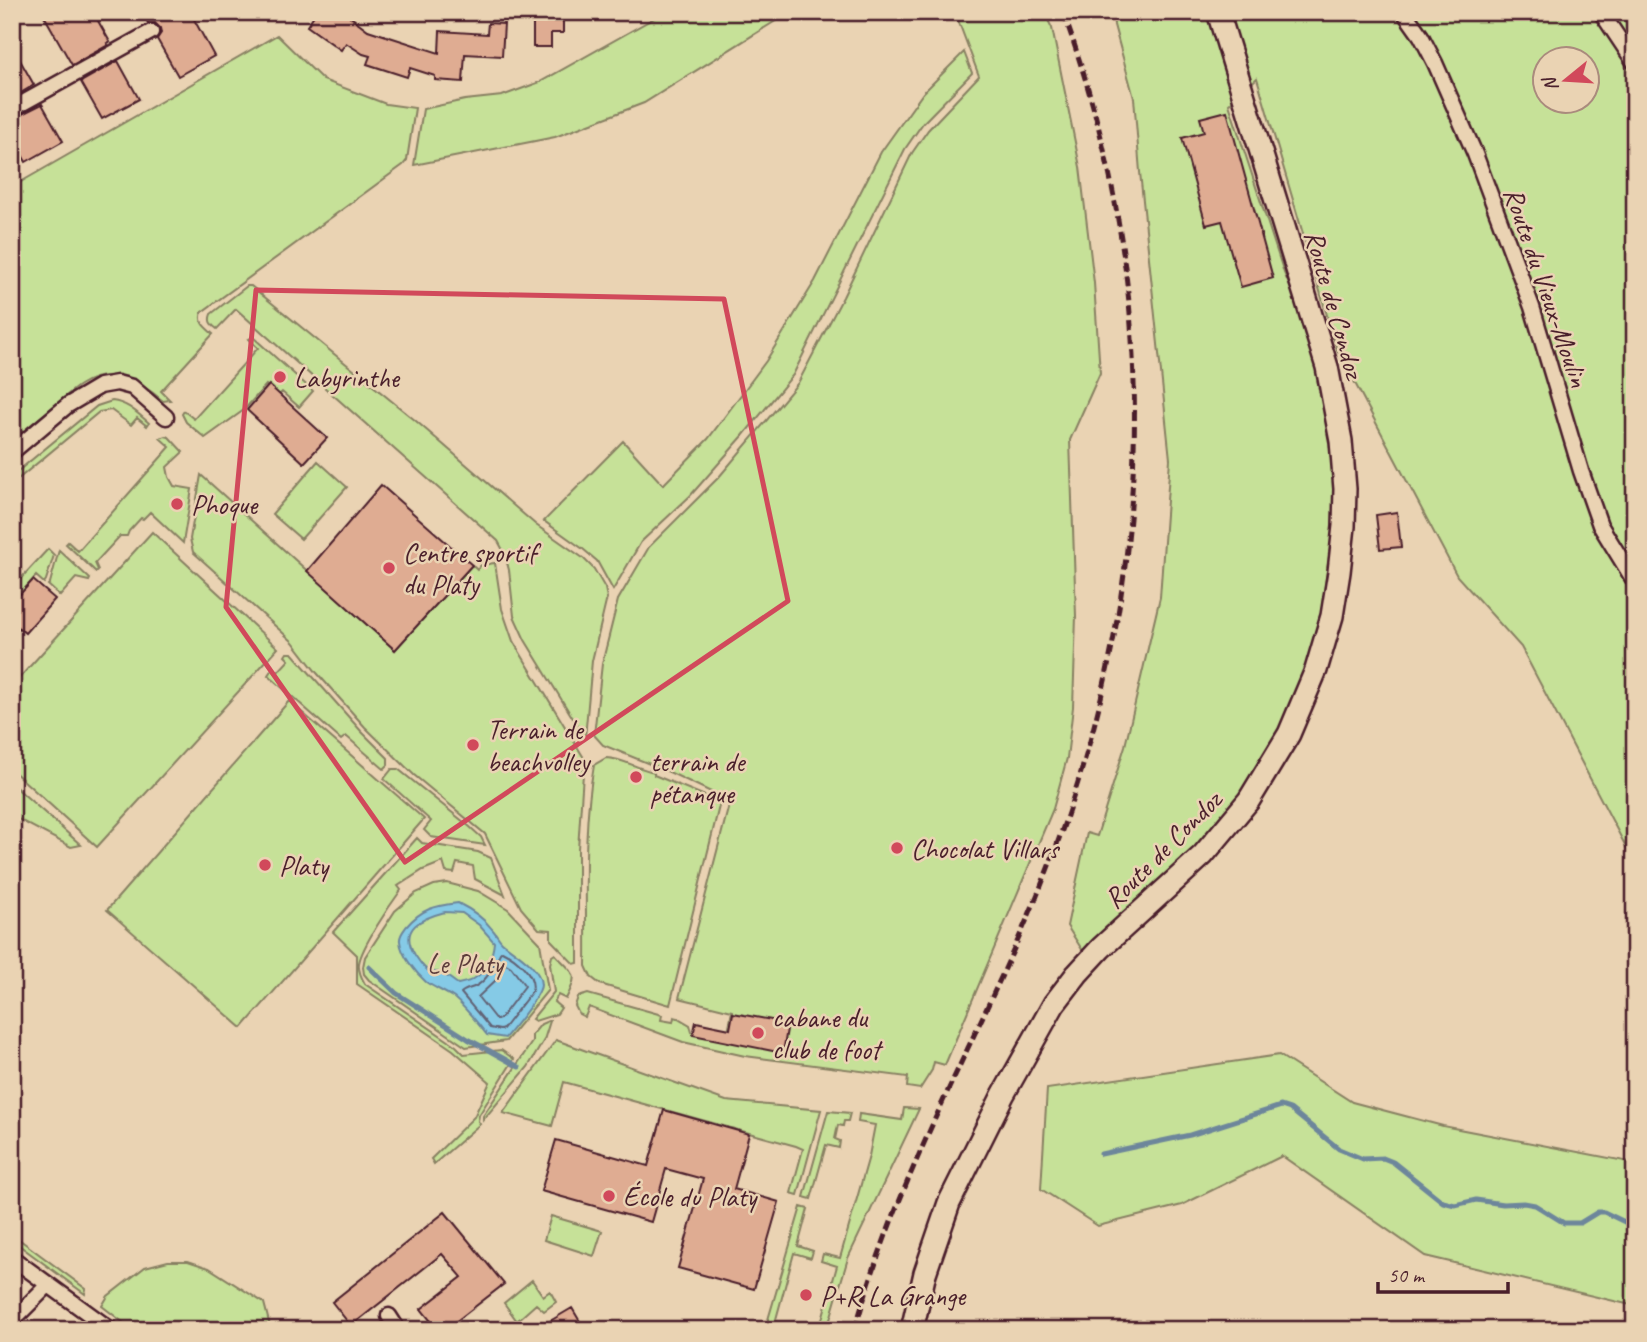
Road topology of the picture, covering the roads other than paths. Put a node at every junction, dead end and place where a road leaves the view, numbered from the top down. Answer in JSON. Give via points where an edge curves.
{"nodes":[{"id":1,"x":1218,"y":12,"type":"edge"},
{"id":2,"x":1404,"y":12,"type":"edge"},
{"id":3,"x":1601,"y":12,"type":"edge"},
{"id":4,"x":151,"y":32,"type":"dead end"},
{"id":5,"x":1635,"y":63,"type":"edge"},
{"id":6,"x":12,"y":109,"type":"edge"},
{"id":7,"x":166,"y":417,"type":"dead end"},
{"id":8,"x":12,"y":452,"type":"edge"},
{"id":9,"x":1635,"y":582,"type":"edge"},
{"id":10,"x":12,"y":1258,"type":"edge"},
{"id":11,"x":48,"y":1285,"type":"junction"},
{"id":12,"x":388,"y":1316,"type":"dead end"},
{"id":13,"x":12,"y":1321,"type":"edge"},
{"id":14,"x":111,"y":1330,"type":"edge"},
{"id":15,"x":398,"y":1330,"type":"edge"},
{"id":16,"x":912,"y":1330,"type":"edge"}],
"edges":[{"from":1,"to":16,"type":"main road","name":"Route de Condoz","via":[[1327,367],[1341,441],[1344,526],[1332,616],[1289,734],[1249,800],[1203,855],[1101,948],[1054,1004],[949,1203]]},
{"from":2,"to":9,"type":"street","name":"Route du Vieux-Moulin","via":[[1421,36],[1475,154],[1532,307],[1601,525]]},
{"from":3,"to":5,"type":"street"},
{"from":4,"to":6,"type":"street"},
{"from":7,"to":8,"type":"street","via":[[132,387],[117,383],[100,386],[68,405]]},
{"from":10,"to":11,"type":"street"},
{"from":11,"to":13,"type":"street"},
{"from":11,"to":14,"type":"street"},
{"from":12,"to":15,"type":"street"}]}
